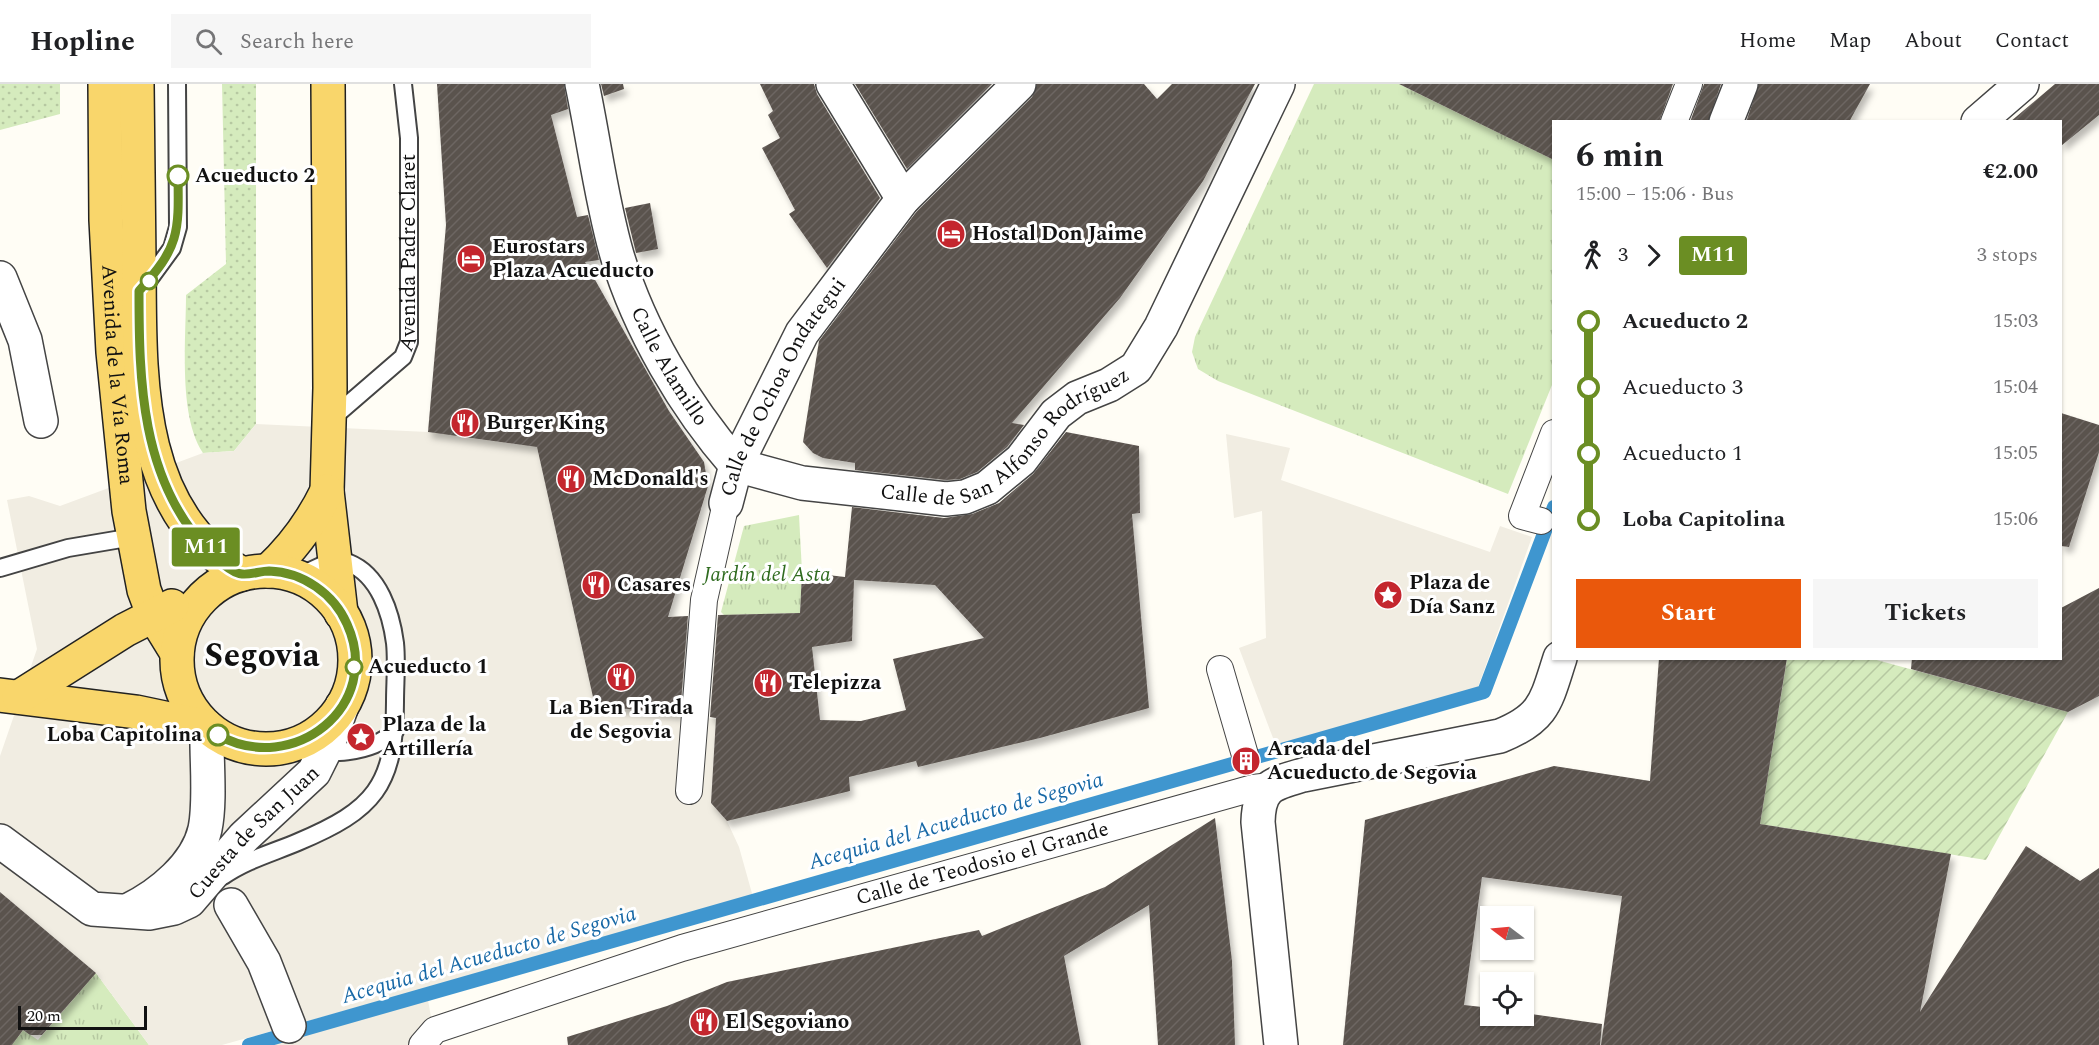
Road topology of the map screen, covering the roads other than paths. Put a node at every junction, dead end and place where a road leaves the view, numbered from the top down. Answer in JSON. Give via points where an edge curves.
{"nodes":[{"id":1,"x":105,"y":84,"type":"edge"},
{"id":2,"x":137,"y":84,"type":"edge"},
{"id":3,"x":177,"y":84,"type":"edge"},
{"id":4,"x":328,"y":84,"type":"edge"},
{"id":5,"x":403,"y":84,"type":"edge"},
{"id":6,"x":582,"y":84,"type":"edge"},
{"id":7,"x":833,"y":84,"type":"edge"},
{"id":8,"x":1018,"y":84,"type":"edge"},
{"id":9,"x":1278,"y":84,"type":"edge"},
{"id":10,"x":1689,"y":84,"type":"edge"},
{"id":11,"x":1741,"y":84,"type":"edge"},
{"id":12,"x":2022,"y":84,"type":"edge"},
{"id":13,"x":1675,"y":120,"type":"edge"},
{"id":14,"x":1727,"y":120,"type":"edge"},
{"id":15,"x":1980,"y":120,"type":"edge"},
{"id":16,"x":903,"y":199,"type":"junction"},
{"id":17,"x":0,"y":278,"type":"edge"},
{"id":18,"x":139,"y":291,"type":"junction"},
{"id":19,"x":41,"y":421,"type":"dead end"},
{"id":20,"x":329,"y":421,"type":"junction"},
{"id":21,"x":1552,"y":449,"type":"edge"},
{"id":22,"x":736,"y":465,"type":"junction"},
{"id":23,"x":327,"y":490,"type":"junction"},
{"id":24,"x":726,"y":503,"type":"joint"},
{"id":25,"x":1543,"y":522,"type":"edge"},
{"id":26,"x":133,"y":537,"type":"junction"},
{"id":27,"x":347,"y":565,"type":"junction"},
{"id":28,"x":0,"y":568,"type":"edge"},
{"id":29,"x":269,"y":574,"type":"junction"},
{"id":30,"x":141,"y":575,"type":"junction"},
{"id":31,"x":197,"y":604,"type":"junction"},
{"id":32,"x":341,"y":613,"type":"junction"},
{"id":33,"x":153,"y":615,"type":"junction"},
{"id":34,"x":111,"y":639,"type":"junction"},
{"id":35,"x":177,"y":653,"type":"junction"},
{"id":36,"x":1559,"y":660,"type":"edge"},
{"id":37,"x":1220,"y":669,"type":"dead end"},
{"id":38,"x":9,"y":696,"type":"edge"},
{"id":39,"x":342,"y":706,"type":"junction"},
{"id":40,"x":207,"y":727,"type":"junction"},
{"id":41,"x":395,"y":730,"type":"junction"},
{"id":42,"x":272,"y":749,"type":"junction"},
{"id":43,"x":325,"y":751,"type":"junction"},
{"id":44,"x":1254,"y":774,"type":"junction"},
{"id":45,"x":689,"y":791,"type":"dead end"},
{"id":46,"x":0,"y":841,"type":"edge"},
{"id":47,"x":212,"y":878,"type":"junction"},
{"id":48,"x":126,"y":911,"type":"junction"},
{"id":49,"x":292,"y":1036,"type":"edge"},
{"id":50,"x":429,"y":1037,"type":"edge"},
{"id":51,"x":1281,"y":1045,"type":"edge"}],
"edges":[{"from":1,"to":26,"type":"main road","name":"Avenida de la Vía Roma","via":[[106,220],[113,352]]},
{"from":2,"to":18,"type":"main road","name":"Avenida de la Vía Roma"},
{"from":3,"to":18,"type":"lane","name":"Avenida de la Vía Roma","via":[[178,227],[172,248]]},
{"from":4,"to":20,"type":"main road"},
{"from":5,"to":20,"type":"lane","name":"Avenida Padre Claret","via":[[410,138],[409,342],[403,357]]},
{"from":6,"to":22,"type":"street","name":"Calle Alamillo","via":[[617,254],[629,286],[671,378]]},
{"from":7,"to":16,"type":"street"},
{"from":8,"to":16,"type":"street","name":"Calle de Ochoa Ondategui"},
{"from":9,"to":22,"type":"street","name":"Calle de San Alfonso Rodríguez","via":[[1161,327],[1136,368],[1077,398],[1056,414],[1021,460],[987,488],[946,499],[802,483]]},
{"from":10,"to":13,"type":"street"},
{"from":11,"to":14,"type":"street"},
{"from":12,"to":15,"type":"street"},
{"from":16,"to":22,"type":"street","name":"Calle de Ochoa Ondategui","via":[[802,333]]},
{"from":17,"to":19,"type":"street","via":[[25,340]]},
{"from":18,"to":29,"type":"main road","name":"Avenida de la Vía Roma","via":[[143,396],[149,438],[160,472],[198,539],[223,563]]},
{"from":20,"to":23,"type":"main road"},
{"from":21,"to":25,"type":"street"},
{"from":22,"to":24,"type":"street","name":"Calle de Ochoa Ondategui"},
{"from":23,"to":27,"type":"main road","via":[[333,528]]},
{"from":23,"to":29,"type":"main road","via":[[314,518]]},
{"from":24,"to":45,"type":"street","name":"Calle de Ochoa Ondategui","via":[[704,600]]},
{"from":26,"to":28,"type":"lane","via":[[68,548]]},
{"from":26,"to":30,"type":"main road","name":"Avenida de la Vía Roma"},
{"from":27,"to":29,"type":"lane"},
{"from":27,"to":32,"type":"main road"},
{"from":27,"to":41,"type":"lane","via":[[370,578],[392,625]]},
{"from":29,"to":31,"type":"main road","via":[[217,586]]},
{"from":29,"to":32,"type":"main road","via":[[322,591]]},
{"from":30,"to":33,"type":"main road","name":"Avenida de la Vía Roma"},
{"from":30,"to":34,"type":"main road","via":[[133,606]]},
{"from":31,"to":33,"type":"main road","via":[[173,606]]},
{"from":31,"to":35,"type":"main road","via":[[183,627]]},
{"from":32,"to":39,"type":"main road","via":[[354,653],[352,681]]},
{"from":33,"to":34,"type":"main road"},
{"from":33,"to":35,"type":"main road","name":"Avenida de la Vía Roma"},
{"from":34,"to":38,"type":"main road"},
{"from":35,"to":40,"type":"main road","via":[[183,693]]},
{"from":36,"to":44,"type":"street","name":"Calle de Teodosio el Grande","via":[[1547,697],[1534,718],[1500,736],[1304,775]]},
{"from":37,"to":44,"type":"street"},
{"from":38,"to":40,"type":"main road","via":[[136,712]]},
{"from":39,"to":42,"type":"main road","via":[[312,736]]},
{"from":39,"to":43,"type":"street","name":"Cuesta de San Juan"},
{"from":40,"to":42,"type":"main road","via":[[231,742]]},
{"from":40,"to":47,"type":"street","name":"Cuesta de San Juan"},
{"from":41,"to":43,"type":"lane","via":[[385,741],[366,749]]},
{"from":41,"to":47,"type":"lane","via":[[387,772],[372,797],[359,809],[327,828]]},
{"from":42,"to":43,"type":"lane"},
{"from":43,"to":47,"type":"street","name":"Cuesta de San Juan","via":[[314,772],[244,837]]},
{"from":44,"to":50,"type":"street","name":"Calle de Teodosio el Grande","via":[[682,948]]},
{"from":44,"to":51,"type":"street","via":[[1260,798],[1258,822]]},
{"from":46,"to":48,"type":"street","name":"Cuesta de San Juan","via":[[83,905],[102,912]]},
{"from":47,"to":48,"type":"street","name":"Cuesta de San Juan","via":[[171,881],[151,900]]},
{"from":47,"to":48,"type":"street","name":"Cuesta de San Juan","via":[[189,901],[174,908],[148,913]]},
{"from":47,"to":49,"type":"street","via":[[264,962]]}]}
